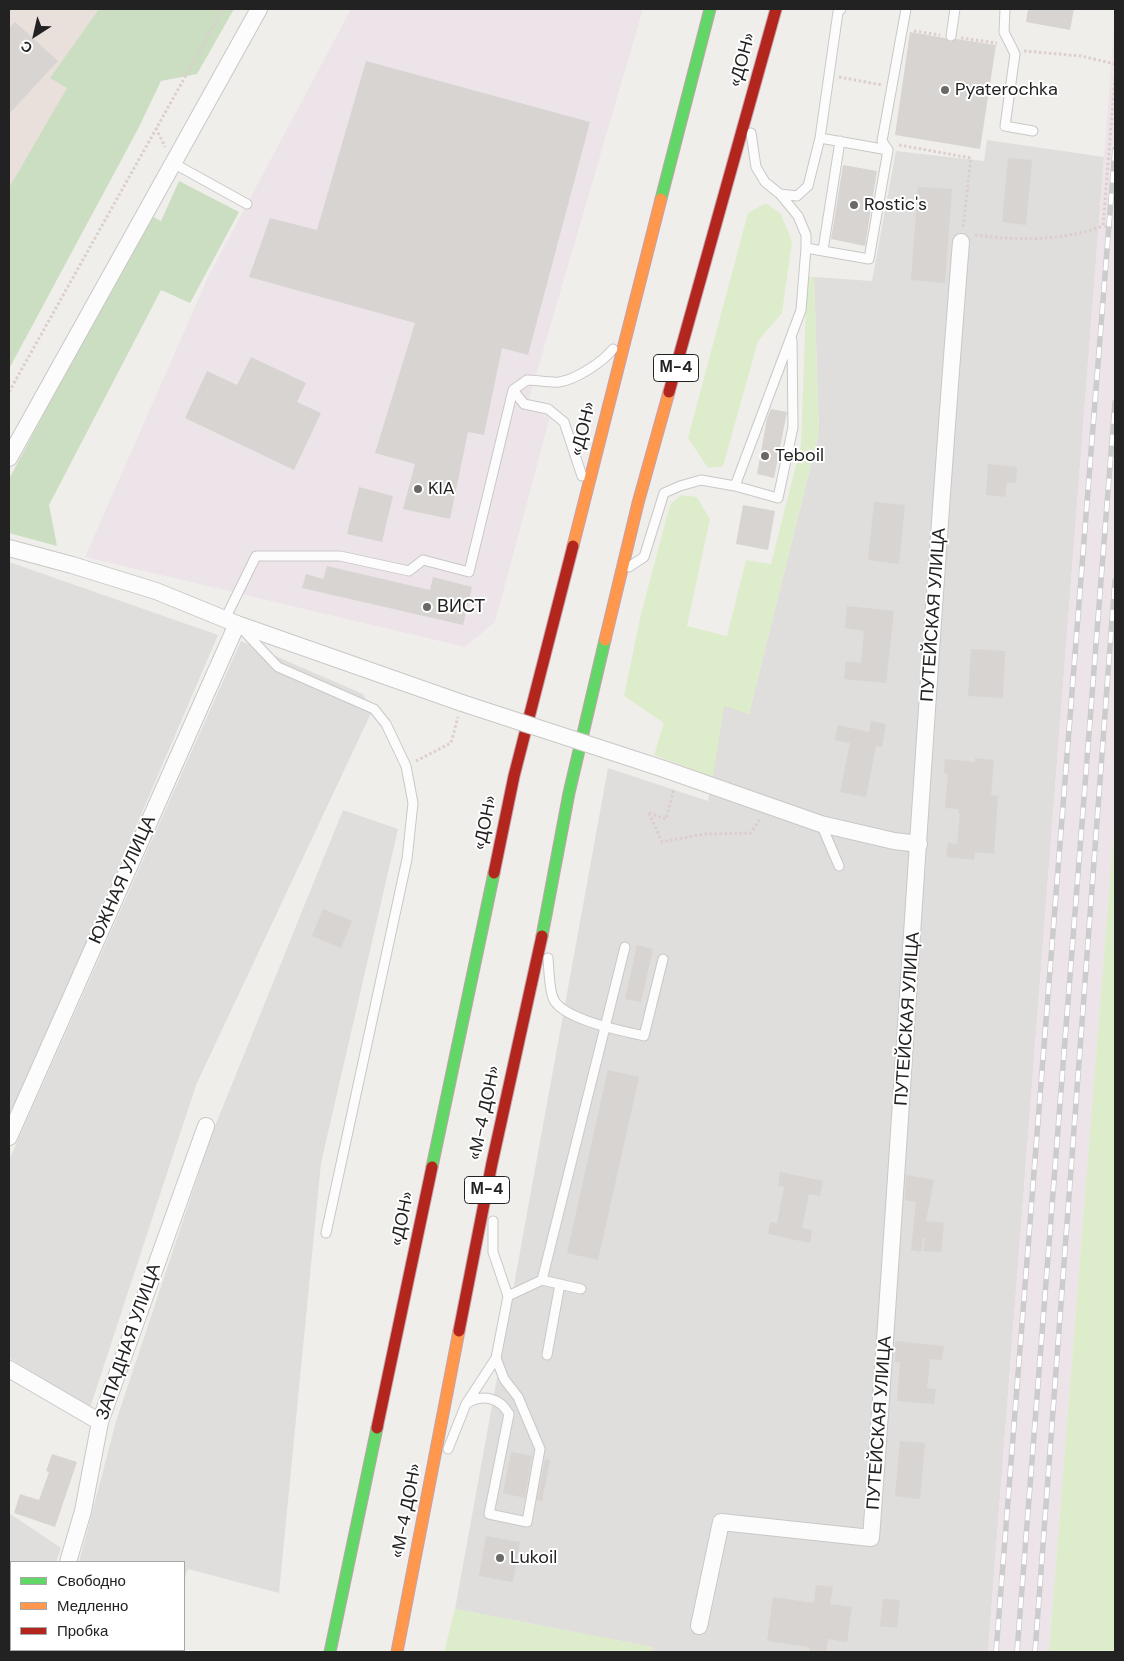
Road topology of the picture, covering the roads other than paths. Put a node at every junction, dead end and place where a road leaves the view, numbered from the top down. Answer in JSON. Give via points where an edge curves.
{"nodes":[{"id":1,"x":259,"y":9,"type":"edge"},
{"id":2,"x":710,"y":9,"type":"edge"},
{"id":3,"x":776,"y":9,"type":"edge"},
{"id":4,"x":840,"y":9,"type":"edge"},
{"id":5,"x":906,"y":9,"type":"edge"},
{"id":6,"x":955,"y":9,"type":"edge"},
{"id":7,"x":1005,"y":9,"type":"edge"},
{"id":8,"x":951,"y":36,"type":"road end"},
{"id":9,"x":748,"y":109,"type":"junction"},
{"id":10,"x":1034,"y":131,"type":"dead end"},
{"id":11,"x":820,"y":138,"type":"junction"},
{"id":12,"x":840,"y":141,"type":"junction"},
{"id":13,"x":891,"y":147,"type":"junction"},
{"id":14,"x":173,"y":163,"type":"junction"},
{"id":15,"x":780,"y":194,"type":"junction"},
{"id":16,"x":247,"y":204,"type":"dead end"},
{"id":17,"x":962,"y":242,"type":"road end"},
{"id":18,"x":806,"y":248,"type":"junction"},
{"id":19,"x":823,"y":250,"type":"junction"},
{"id":20,"x":627,"y":332,"type":"junction"},
{"id":21,"x":792,"y":334,"type":"junction"},
{"id":22,"x":513,"y":390,"type":"junction"},
{"id":23,"x":9,"y":458,"type":"edge"},
{"id":24,"x":735,"y":486,"type":"junction"},
{"id":25,"x":587,"y":489,"type":"junction"},
{"id":26,"x":9,"y":548,"type":"edge"},
{"id":27,"x":622,"y":571,"type":"junction"},
{"id":28,"x":231,"y":621,"type":"junction"},
{"id":29,"x":584,"y":730,"type":"joint"},
{"id":30,"x":821,"y":824,"type":"junction"},
{"id":31,"x":919,"y":844,"type":"junction"},
{"id":32,"x":839,"y":866,"type":"dead end"},
{"id":33,"x":544,"y":928,"type":"junction"},
{"id":34,"x":625,"y":947,"type":"dead end"},
{"id":35,"x":663,"y":959,"type":"dead end"},
{"id":36,"x":606,"y":1026,"type":"junction"},
{"id":37,"x":206,"y":1126,"type":"dead end"},
{"id":38,"x":9,"y":1137,"type":"edge"},
{"id":39,"x":492,"y":1163,"type":"junction"},
{"id":40,"x":326,"y":1233,"type":"dead end"},
{"id":41,"x":542,"y":1280,"type":"junction"},
{"id":42,"x":560,"y":1284,"type":"junction"},
{"id":43,"x":581,"y":1289,"type":"dead end"},
{"id":44,"x":508,"y":1296,"type":"junction"},
{"id":45,"x":547,"y":1355,"type":"dead end"},
{"id":46,"x":496,"y":1358,"type":"junction"},
{"id":47,"x":9,"y":1369,"type":"edge"},
{"id":48,"x":466,"y":1404,"type":"junction"},
{"id":49,"x":100,"y":1422,"type":"junction"},
{"id":50,"x":427,"y":1498,"type":"junction"},
{"id":51,"x":68,"y":1561,"type":"edge"},
{"id":52,"x":699,"y":1626,"type":"dead end"},
{"id":53,"x":330,"y":1652,"type":"edge"},
{"id":54,"x":397,"y":1652,"type":"edge"}],
"edges":[{"from":1,"to":14,"type":"street"},
{"from":2,"to":20,"type":"highway","name":"«ДОН»"},
{"from":3,"to":9,"type":"highway","name":"«ДОН»","number":"М-4"},
{"from":4,"to":11,"type":"lane"},
{"from":5,"to":13,"type":"lane","via":[[882,141]]},
{"from":6,"to":8,"type":"lane"},
{"from":7,"to":10,"type":"lane","via":[[1004,32],[1015,54],[1005,126]]},
{"from":9,"to":15,"type":"lane","via":[[756,167],[765,182]]},
{"from":9,"to":27,"type":"highway","name":"«ДОН»","number":"М-4"},
{"from":11,"to":12,"type":"lane"},
{"from":11,"to":15,"type":"lane","via":[[808,186],[797,196]]},
{"from":12,"to":13,"type":"lane"},
{"from":12,"to":19,"type":"lane"},
{"from":13,"to":19,"type":"lane","via":[[869,258]]},
{"from":14,"to":16,"type":"lane"},
{"from":14,"to":23,"type":"street"},
{"from":15,"to":18,"type":"lane","via":[[798,216],[806,235]]},
{"from":17,"to":31,"type":"street","name":"ПУТЕЙСКАЯ УЛИЦА","via":[[944,454]]},
{"from":18,"to":19,"type":"lane"},
{"from":18,"to":21,"type":"lane","via":[[801,310]]},
{"from":20,"to":22,"type":"lane","via":[[607,357],[579,375],[560,382],[527,380]]},
{"from":20,"to":25,"type":"highway","name":"«ДОН»"},
{"from":21,"to":24,"type":"lane"},
{"from":21,"to":24,"type":"lane","via":[[793,427],[778,498]]},
{"from":22,"to":25,"type":"lane","via":[[524,404],[548,409],[564,422]]},
{"from":22,"to":28,"type":"lane","via":[[469,572],[422,560],[409,572],[340,556],[256,556]]},
{"from":24,"to":27,"type":"lane","via":[[701,480],[664,493],[644,556]]},
{"from":25,"to":53,"type":"highway","name":"«ДОН»","via":[[514,776]]},
{"from":26,"to":28,"type":"street","via":[[149,589]]},
{"from":27,"to":29,"type":"highway","name":"«ДОН»","number":"М-4"},
{"from":28,"to":30,"type":"street","bridge":true,"via":[[460,710],[664,769]]},
{"from":28,"to":38,"type":"street","name":"ЮЖНАЯ УЛИЦА"},
{"from":28,"to":40,"type":"lane","via":[[278,666],[374,709],[386,724],[406,766],[413,802],[407,859]]},
{"from":29,"to":33,"type":"highway","name":"«М-4 ДОН»","number":"М-4"},
{"from":30,"to":31,"type":"street","via":[[894,842]]},
{"from":30,"to":32,"type":"lane"},
{"from":31,"to":52,"type":"street","name":"ПУТЕЙСКАЯ УЛИЦА","via":[[871,1538],[721,1522]]},
{"from":33,"to":36,"type":"lane","via":[[554,1000],[569,1014]]},
{"from":33,"to":39,"type":"highway","name":"«М-4 ДОН»","number":"М-4"},
{"from":34,"to":36,"type":"lane"},
{"from":35,"to":36,"type":"lane","via":[[644,1036]]},
{"from":36,"to":41,"type":"lane"},
{"from":37,"to":49,"type":"street","name":"ЗАПАДНАЯ УЛИЦА"},
{"from":39,"to":44,"type":"lane","via":[[493,1252]]},
{"from":39,"to":50,"type":"highway","name":"«М-4 ДОН»","number":"М-4"},
{"from":41,"to":42,"type":"lane"},
{"from":41,"to":44,"type":"lane"},
{"from":42,"to":43,"type":"lane"},
{"from":42,"to":45,"type":"lane"},
{"from":44,"to":46,"type":"lane"},
{"from":46,"to":48,"type":"lane"},
{"from":46,"to":48,"type":"lane","via":[[504,1379],[518,1397],[540,1449],[527,1522],[489,1514],[510,1414],[495,1399],[474,1398]]},
{"from":47,"to":49,"type":"street"},
{"from":48,"to":50,"type":"lane"},
{"from":49,"to":51,"type":"street","name":"ЗАПАДНАЯ УЛИЦА","via":[[83,1511]]},
{"from":50,"to":54,"type":"highway","name":"«М-4 ДОН»","number":"М-4"}]}
